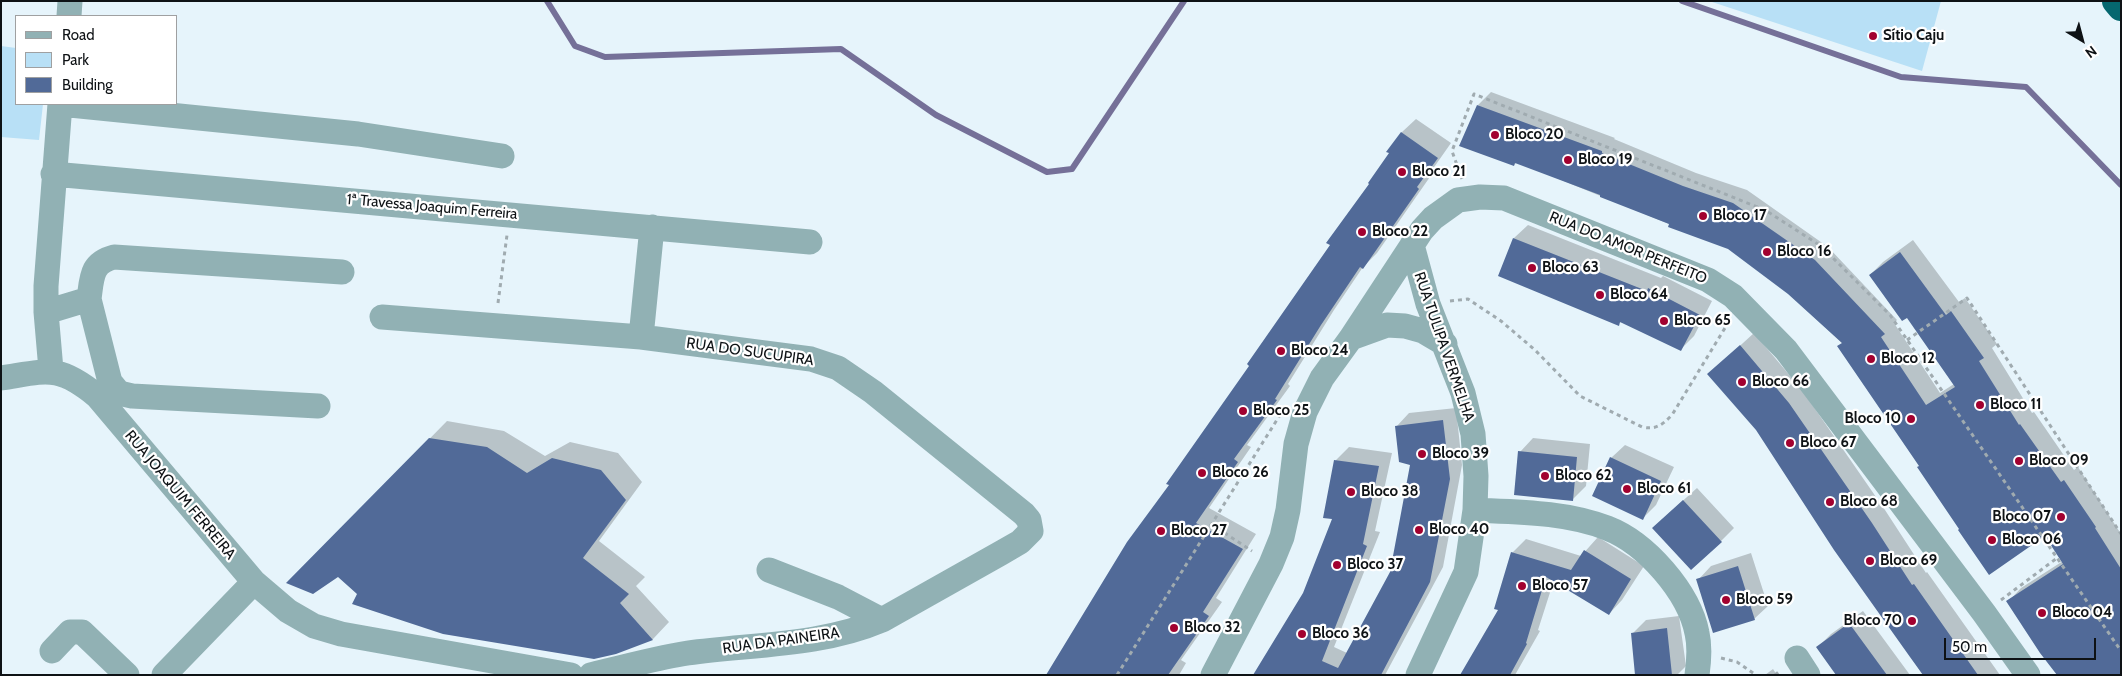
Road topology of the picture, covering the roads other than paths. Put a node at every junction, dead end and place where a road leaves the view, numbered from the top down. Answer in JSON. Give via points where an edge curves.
{"nodes":[{"id":1,"x":70,"y":1,"type":"edge"},
{"id":2,"x":2116,"y":1,"type":"edge"},
{"id":3,"x":2121,"y":7,"type":"edge"},
{"id":4,"x":69,"y":15,"type":"edge"},
{"id":5,"x":60,"y":105,"type":"edge"},
{"id":6,"x":70,"y":105,"type":"edge"},
{"id":7,"x":502,"y":156,"type":"dead end"},
{"id":8,"x":53,"y":174,"type":"junction"},
{"id":9,"x":652,"y":227,"type":"junction"},
{"id":10,"x":810,"y":242,"type":"dead end"},
{"id":11,"x":1412,"y":245,"type":"junction"},
{"id":12,"x":342,"y":272,"type":"dead end"},
{"id":13,"x":80,"y":301,"type":"junction"},
{"id":14,"x":46,"y":312,"type":"junction"},
{"id":15,"x":382,"y":317,"type":"dead end"},
{"id":16,"x":641,"y":337,"type":"junction"},
{"id":17,"x":1351,"y":338,"type":"junction"},
{"id":18,"x":1445,"y":344,"type":"junction"},
{"id":19,"x":51,"y":370,"type":"junction"},
{"id":20,"x":1,"y":378,"type":"edge"},
{"id":21,"x":318,"y":406,"type":"dead end"},
{"id":22,"x":1475,"y":510,"type":"junction"},
{"id":23,"x":1031,"y":526,"type":"joint"},
{"id":24,"x":769,"y":570,"type":"dead end"},
{"id":25,"x":254,"y":582,"type":"junction"},
{"id":26,"x":882,"y":620,"type":"junction"},
{"id":27,"x":52,"y":651,"type":"dead end"},
{"id":28,"x":127,"y":675,"type":"edge"},
{"id":29,"x":164,"y":675,"type":"edge"},
{"id":30,"x":571,"y":675,"type":"edge"},
{"id":31,"x":591,"y":675,"type":"edge"},
{"id":32,"x":1213,"y":675,"type":"edge"},
{"id":33,"x":1418,"y":675,"type":"edge"},
{"id":34,"x":1697,"y":675,"type":"edge"},
{"id":35,"x":2028,"y":675,"type":"edge"}],
"edges":[{"from":1,"to":4,"type":"street"},
{"from":2,"to":3,"type":"highway"},
{"from":5,"to":8,"type":"street"},
{"from":6,"to":7,"type":"street","via":[[358,134]]},
{"from":8,"to":9,"type":"street","name":"1ª Travessa Joaquim Ferreira"},
{"from":8,"to":14,"type":"street"},
{"from":9,"to":10,"type":"street","name":"1ª Travessa Joaquim Ferreira"},
{"from":9,"to":16,"type":"street"},
{"from":11,"to":17,"type":"street","name":"RUA DO AMOR PERFEITO"},
{"from":11,"to":18,"type":"street","name":"RUA TULIPA VERMELHA","via":[[1428,304]]},
{"from":11,"to":35,"type":"street","name":"RUA DO AMOR PERFEITO","via":[[1433,218],[1452,204],[1480,197],[1504,198],[1708,280],[1733,296],[1786,350]]},
{"from":12,"to":13,"type":"street","via":[[114,257],[104,260],[93,272]]},
{"from":13,"to":14,"type":"street"},
{"from":13,"to":21,"type":"street","via":[[110,382],[119,393]]},
{"from":14,"to":19,"type":"street"},
{"from":15,"to":16,"type":"street","name":"RUA DO SUCUPIRA"},
{"from":16,"to":23,"type":"street","name":"RUA DO SUCUPIRA","via":[[811,358],[838,368],[873,392],[1024,514]]},
{"from":17,"to":18,"type":"street","via":[[1387,325],[1404,326],[1423,331]]},
{"from":17,"to":32,"type":"street","name":"RUA DO AMOR PERFEITO","via":[[1322,378],[1305,412],[1296,444],[1282,537]]},
{"from":18,"to":22,"type":"street","name":"RUA TULIPA VERMELHA","via":[[1463,393],[1473,434]]},
{"from":19,"to":20,"type":"street"},
{"from":19,"to":25,"type":"street","name":"RUA JOAQUIM FERREIRA","via":[[77,380],[97,396]]},
{"from":22,"to":33,"type":"street","name":"RUA TULIPA VERMELHA","via":[[1466,572]]},
{"from":22,"to":34,"type":"street","via":[[1571,518],[1607,528],[1626,538],[1668,575],[1684,600],[1697,632]]},
{"from":23,"to":26,"type":"street","name":"RUA DA PAINEIRA","via":[[1028,535],[1020,542]]},
{"from":24,"to":26,"type":"street","via":[[838,597]]},
{"from":25,"to":29,"type":"street"},
{"from":25,"to":30,"type":"street","name":"RUA JOAQUIM FERREIRA","via":[[288,611],[314,626],[341,634]]},
{"from":26,"to":31,"type":"street","name":"RUA DA PAINEIRA","via":[[807,641],[687,653]]},
{"from":27,"to":28,"type":"street","via":[[70,632],[82,632]]}]}
